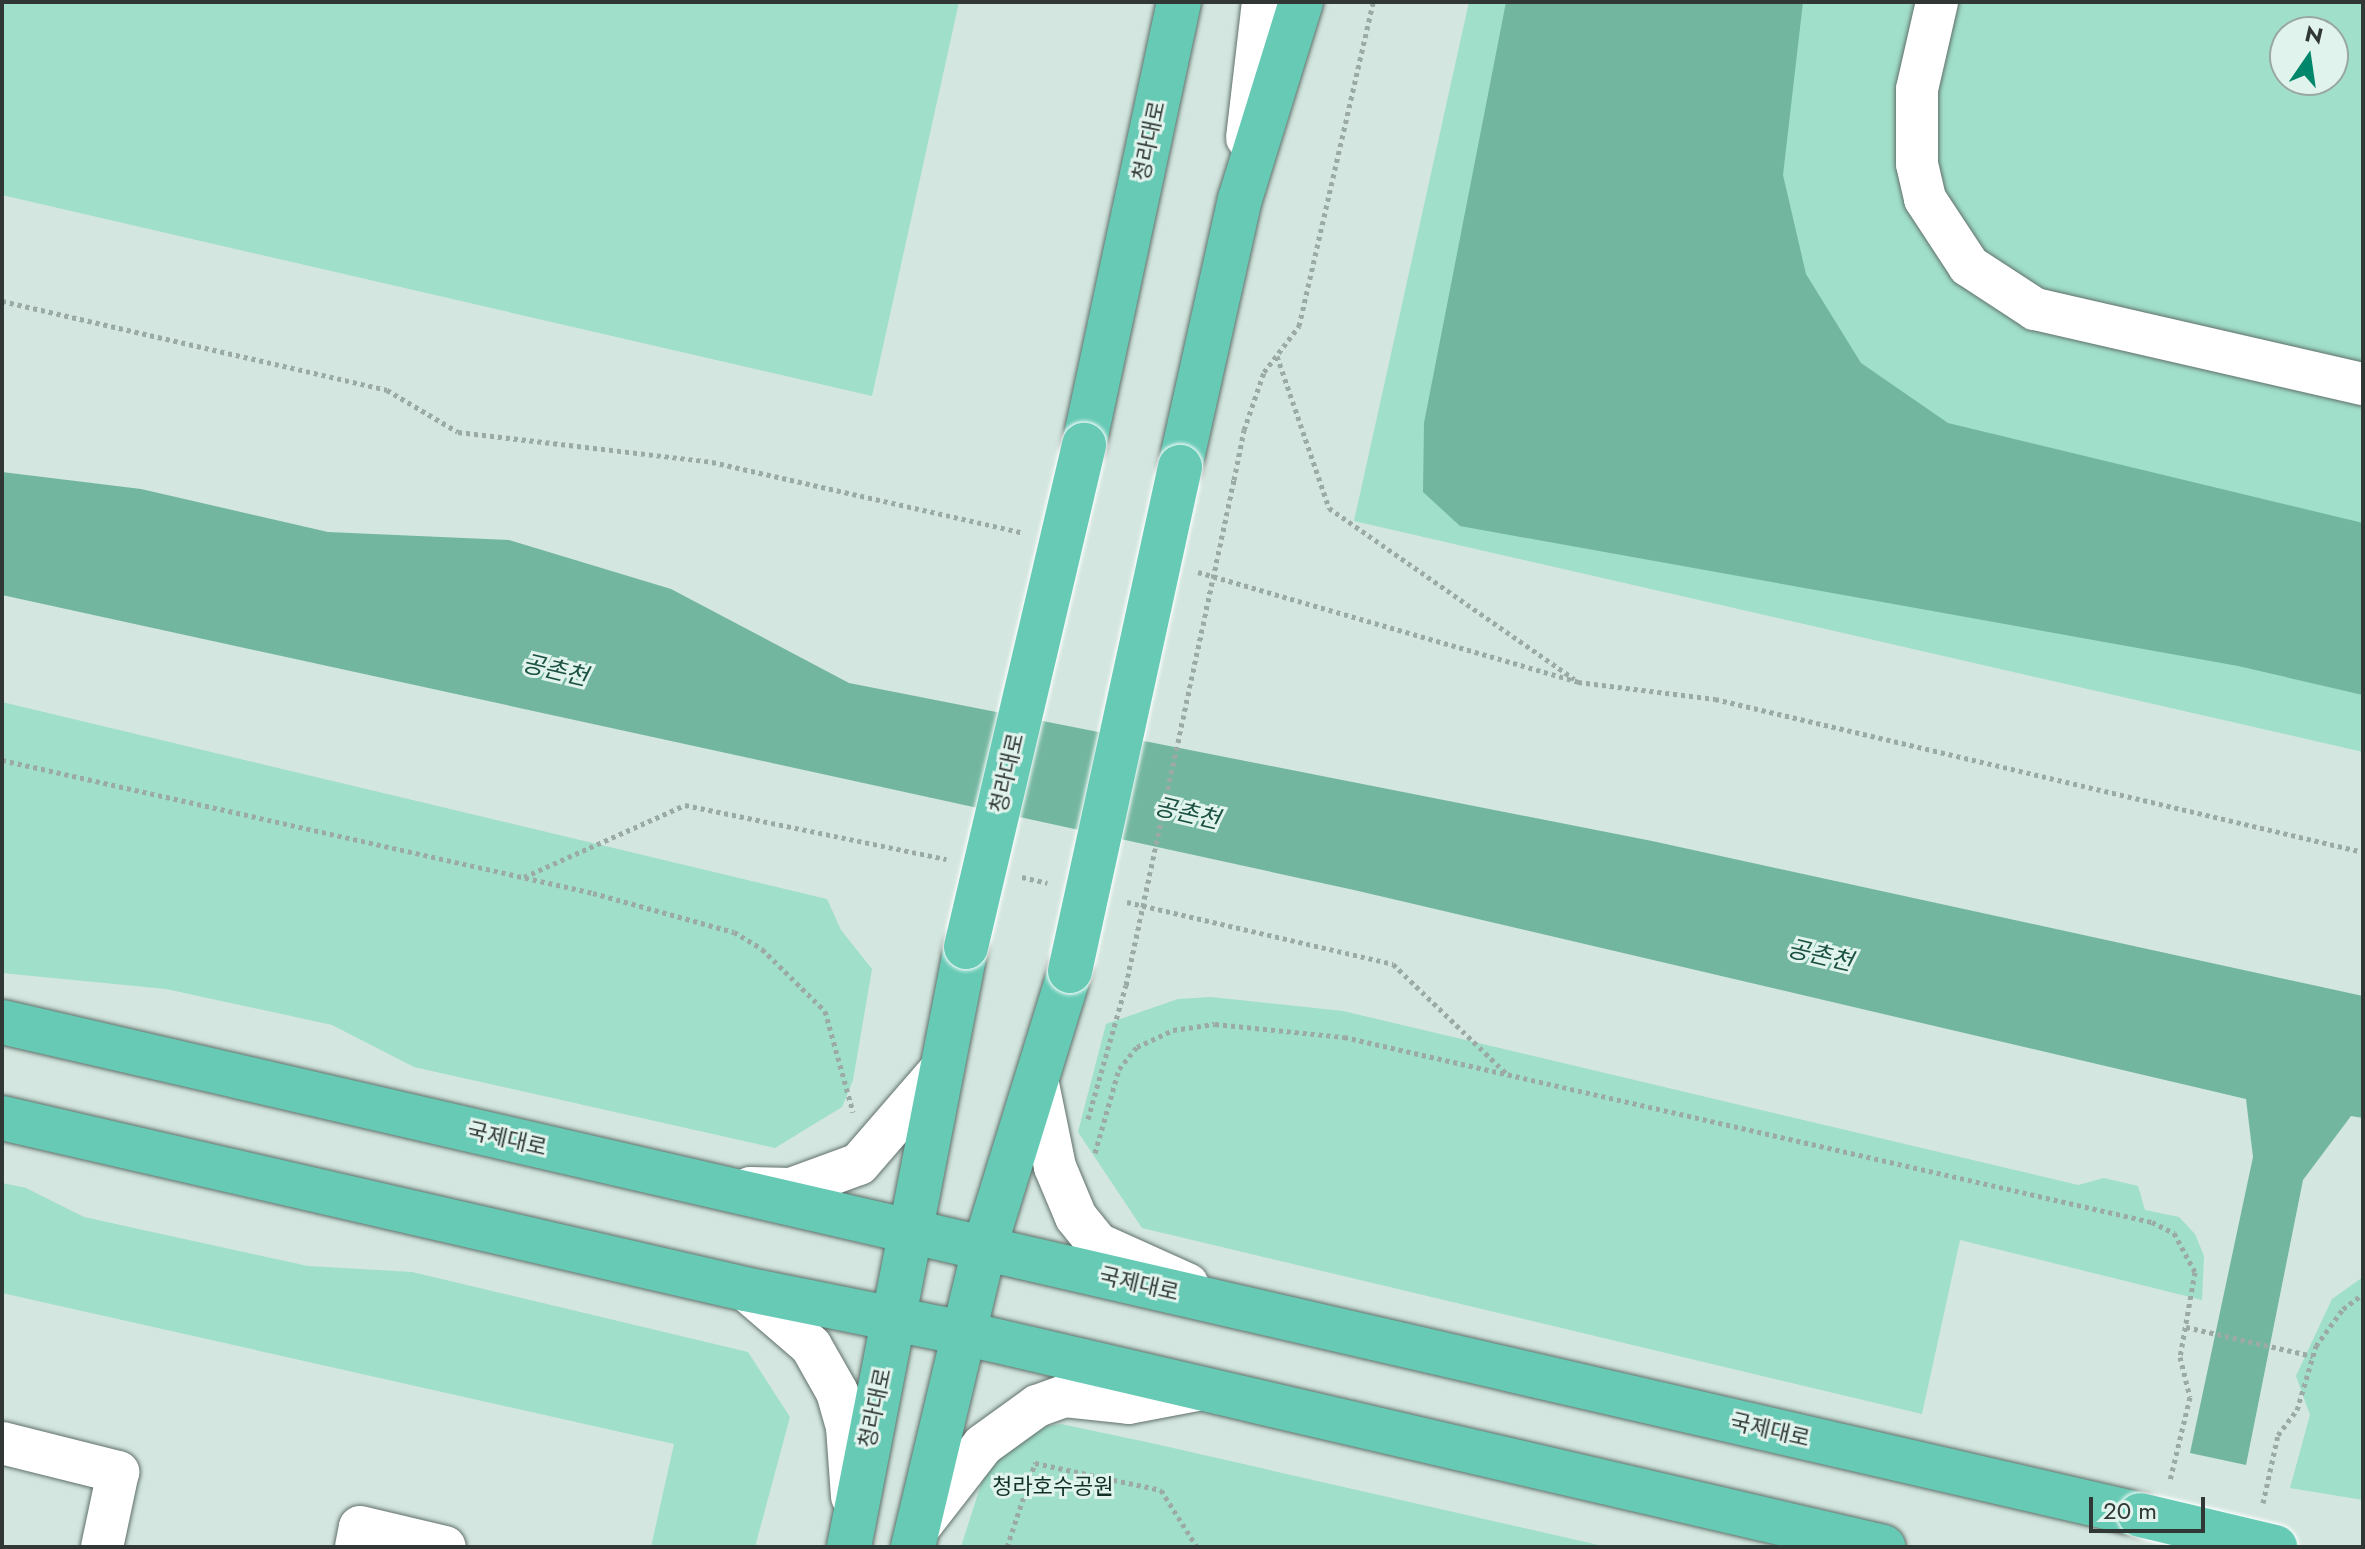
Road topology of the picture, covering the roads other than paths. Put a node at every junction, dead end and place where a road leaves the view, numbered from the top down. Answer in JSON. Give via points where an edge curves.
{"nodes":[{"id":1,"x":1179,"y":2,"type":"edge"},
{"id":2,"x":1263,"y":2,"type":"edge"},
{"id":3,"x":1301,"y":2,"type":"edge"},
{"id":4,"x":1937,"y":2,"type":"edge"},
{"id":5,"x":1240,"y":199,"type":"junction"},
{"id":6,"x":2363,"y":384,"type":"edge"},
{"id":7,"x":2,"y":1022,"type":"edge"},
{"id":8,"x":943,"y":1067,"type":"junction"},
{"id":9,"x":1038,"y":1084,"type":"junction"},
{"id":10,"x":2,"y":1118,"type":"edge"},
{"id":11,"x":715,"y":1187,"type":"junction"},
{"id":12,"x":914,"y":1233,"type":"junction"},
{"id":13,"x":984,"y":1249,"type":"junction"},
{"id":14,"x":745,"y":1289,"type":"junction"},
{"id":15,"x":1236,"y":1307,"type":"junction"},
{"id":16,"x":895,"y":1319,"type":"junction"},
{"id":17,"x":963,"y":1333,"type":"junction"},
{"id":18,"x":1202,"y":1389,"type":"junction"},
{"id":19,"x":2,"y":1443,"type":"edge"},
{"id":20,"x":851,"y":1529,"type":"edge"},
{"id":21,"x":2267,"y":1533,"type":"edge"},
{"id":22,"x":917,"y":1536,"type":"edge"},
{"id":23,"x":102,"y":1547,"type":"edge"},
{"id":24,"x":356,"y":1547,"type":"edge"},
{"id":25,"x":445,"y":1547,"type":"edge"},
{"id":26,"x":1883,"y":1547,"type":"edge"}],
"edges":[{"from":1,"to":8,"type":"main road","name":"청라대로","bridge":true},
{"from":2,"to":5,"type":"street"},
{"from":3,"to":5,"type":"main road"},
{"from":4,"to":6,"type":"street","via":[[1917,89],[1917,164],[1925,199],[1969,266],[2035,309]]},
{"from":5,"to":9,"type":"main road","bridge":true,"via":[[1070,971]]},
{"from":7,"to":11,"type":"main road","name":"국제대로"},
{"from":8,"to":11,"type":"street","via":[[859,1164],[791,1189]]},
{"from":8,"to":12,"type":"main road","name":"청라대로"},
{"from":9,"to":13,"type":"main road"},
{"from":9,"to":15,"type":"street","via":[[1055,1167],[1076,1217],[1098,1244]]},
{"from":10,"to":14,"type":"main road"},
{"from":11,"to":12,"type":"main road","name":"국제대로"},
{"from":12,"to":13,"type":"main road","name":"국제대로"},
{"from":12,"to":16,"type":"main road","name":"청라대로"},
{"from":13,"to":15,"type":"main road","name":"국제대로"},
{"from":13,"to":17,"type":"main road"},
{"from":14,"to":16,"type":"main road"},
{"from":14,"to":20,"type":"street","via":[[811,1346],[837,1392],[847,1427]]},
{"from":15,"to":21,"type":"main road","name":"국제대로","bridge":true,"via":[[2154,1504]]},
{"from":16,"to":17,"type":"main road"},
{"from":16,"to":20,"type":"main road","name":"청라대로"},
{"from":17,"to":18,"type":"main road"},
{"from":17,"to":22,"type":"main road"},
{"from":18,"to":22,"type":"street","via":[[1129,1403],[1065,1396],[1037,1406],[983,1445]]},
{"from":18,"to":26,"type":"main road"},
{"from":19,"to":23,"type":"street","via":[[118,1472]]},
{"from":24,"to":25,"type":"street","via":[[360,1527]]}]}
